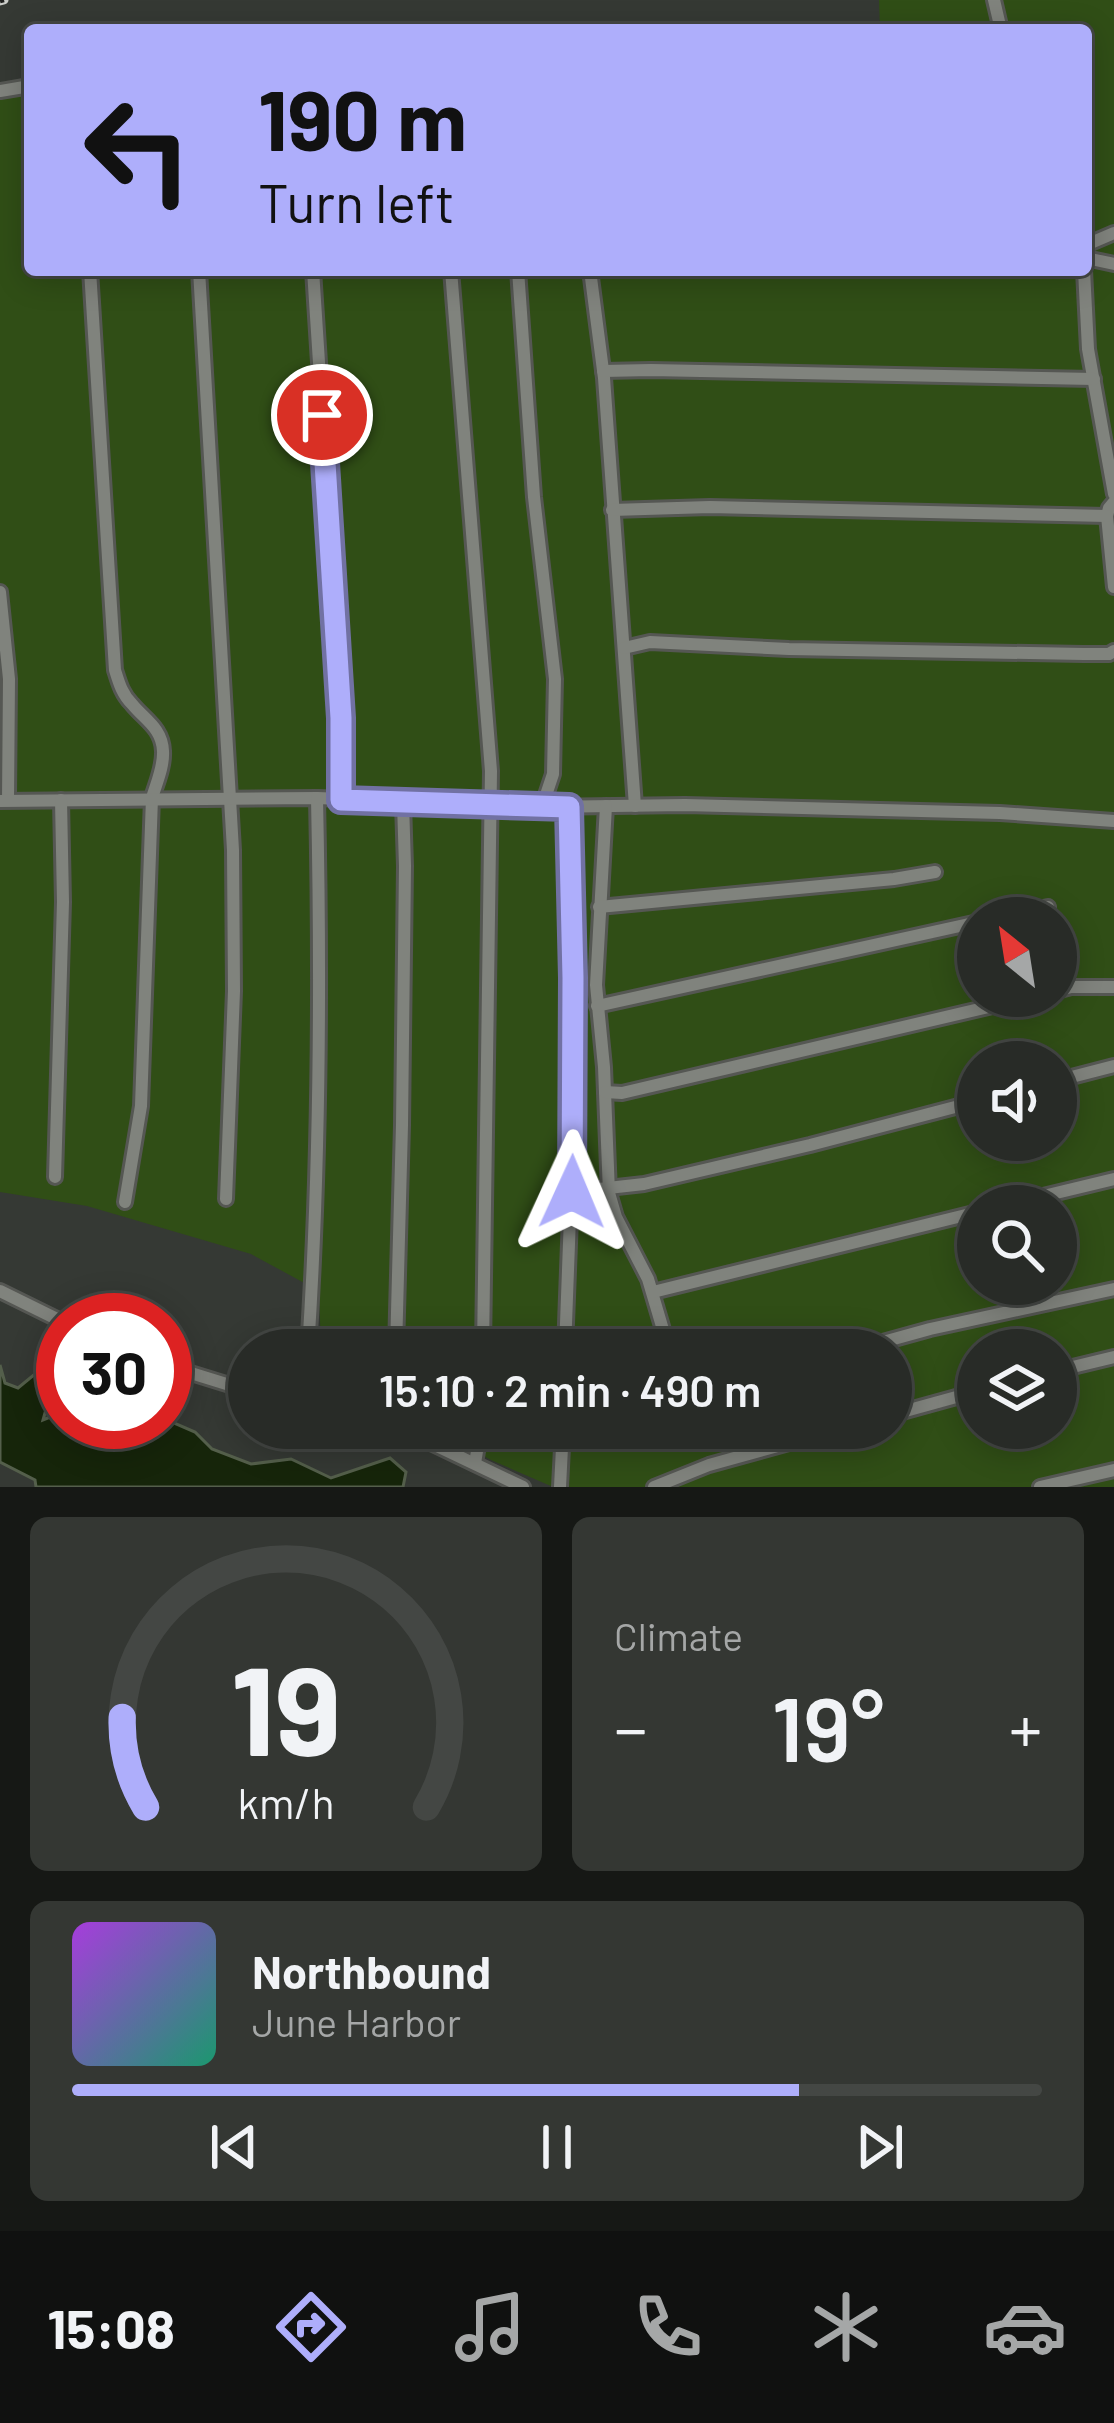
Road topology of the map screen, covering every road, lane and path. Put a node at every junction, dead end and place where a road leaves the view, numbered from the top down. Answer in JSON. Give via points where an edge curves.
{"nodes":[{"id":1,"x":90,"y":276,"type":"edge"},
{"id":2,"x":199,"y":276,"type":"edge"},
{"id":3,"x":314,"y":276,"type":"edge"},
{"id":4,"x":451,"y":276,"type":"edge"},
{"id":5,"x":518,"y":276,"type":"edge"},
{"id":6,"x":591,"y":276,"type":"edge"},
{"id":7,"x":1084,"y":276,"type":"edge"},
{"id":8,"x":603,"y":371,"type":"junction"},
{"id":9,"x":1094,"y":379,"type":"junction"},
{"id":10,"x":1114,"y":498,"type":"edge"},
{"id":11,"x":612,"y":510,"type":"junction"},
{"id":12,"x":1107,"y":516,"type":"junction"},
{"id":13,"x":1114,"y":586,"type":"edge"},
{"id":14,"x":0,"y":592,"type":"edge"},
{"id":15,"x":623,"y":648,"type":"junction"},
{"id":16,"x":1114,"y":651,"type":"edge"},
{"id":17,"x":232,"y":798,"type":"junction"},
{"id":18,"x":317,"y":798,"type":"junction"},
{"id":19,"x":152,"y":799,"type":"junction"},
{"id":20,"x":4,"y":800,"type":"edge"},
{"id":21,"x":62,"y":800,"type":"junction"},
{"id":22,"x":341,"y":800,"type":"junction"},
{"id":23,"x":403,"y":803,"type":"junction"},
{"id":24,"x":489,"y":806,"type":"junction"},
{"id":25,"x":606,"y":806,"type":"junction"},
{"id":26,"x":635,"y":806,"type":"junction"},
{"id":27,"x":542,"y":807,"type":"junction"},
{"id":28,"x":569,"y":807,"type":"junction"},
{"id":29,"x":1114,"y":821,"type":"edge"},
{"id":30,"x":935,"y":872,"type":"dead end"},
{"id":31,"x":598,"y":908,"type":"junction"},
{"id":32,"x":957,"y":927,"type":"edge"},
{"id":33,"x":1077,"y":987,"type":"edge"},
{"id":34,"x":1114,"y":987,"type":"edge"},
{"id":35,"x":597,"y":1006,"type":"junction"},
{"id":36,"x":957,"y":1014,"type":"edge"},
{"id":37,"x":1114,"y":1066,"type":"edge"},
{"id":38,"x":1077,"y":1076,"type":"edge"},
{"id":39,"x":605,"y":1092,"type":"junction"},
{"id":40,"x":957,"y":1106,"type":"edge"},
{"id":41,"x":55,"y":1177,"type":"dead end"},
{"id":42,"x":1114,"y":1179,"type":"edge"},
{"id":43,"x":609,"y":1186,"type":"junction"},
{"id":44,"x":1077,"y":1188,"type":"edge"},
{"id":45,"x":572,"y":1192,"type":"junction"},
{"id":46,"x":226,"y":1198,"type":"dead end"},
{"id":47,"x":124,"y":1202,"type":"dead end"},
{"id":48,"x":957,"y":1217,"type":"edge"},
{"id":49,"x":1114,"y":1289,"type":"edge"},
{"id":50,"x":0,"y":1291,"type":"edge"},
{"id":51,"x":653,"y":1292,"type":"junction"},
{"id":52,"x":36,"y":1309,"type":"edge"},
{"id":53,"x":309,"y":1329,"type":"edge"},
{"id":54,"x":397,"y":1329,"type":"edge"},
{"id":55,"x":483,"y":1329,"type":"edge"},
{"id":56,"x":566,"y":1329,"type":"edge"},
{"id":57,"x":663,"y":1329,"type":"edge"},
{"id":58,"x":912,"y":1334,"type":"edge"},
{"id":59,"x":1114,"y":1357,"type":"edge"},
{"id":60,"x":1077,"y":1366,"type":"edge"},
{"id":61,"x":192,"y":1373,"type":"edge"},
{"id":62,"x":228,"y":1384,"type":"edge"},
{"id":63,"x":957,"y":1397,"type":"edge"},
{"id":64,"x":912,"y":1409,"type":"edge"},
{"id":65,"x":444,"y":1449,"type":"edge"},
{"id":66,"x":477,"y":1449,"type":"edge"},
{"id":67,"x":562,"y":1449,"type":"edge"},
{"id":68,"x":769,"y":1449,"type":"edge"},
{"id":69,"x":475,"y":1463,"type":"junction"},
{"id":70,"x":1114,"y":1470,"type":"edge"},
{"id":71,"x":523,"y":1487,"type":"edge"},
{"id":72,"x":560,"y":1487,"type":"edge"},
{"id":73,"x":654,"y":1487,"type":"edge"},
{"id":74,"x":1040,"y":1487,"type":"edge"}],
"edges":[{"from":1,"to":19,"type":"street","via":[[115,670],[160,737]]},
{"from":2,"to":17,"type":"street"},
{"from":3,"to":22,"type":"street"},
{"from":4,"to":24,"type":"street"},
{"from":5,"to":27,"type":"street","via":[[555,679],[553,774]]},
{"from":6,"to":8,"type":"street"},
{"from":7,"to":9,"type":"street"},
{"from":8,"to":9,"type":"street"},
{"from":8,"to":11,"type":"street"},
{"from":9,"to":10,"type":"street"},
{"from":10,"to":12,"type":"street"},
{"from":11,"to":12,"type":"street"},
{"from":11,"to":15,"type":"street"},
{"from":12,"to":13,"type":"street"},
{"from":14,"to":20,"type":"street","via":[[9,679]]},
{"from":15,"to":16,"type":"street","via":[[650,642]]},
{"from":15,"to":26,"type":"street"},
{"from":17,"to":18,"type":"street"},
{"from":17,"to":19,"type":"street"},
{"from":17,"to":46,"type":"street"},
{"from":18,"to":22,"type":"street"},
{"from":18,"to":53,"type":"street"},
{"from":19,"to":21,"type":"street"},
{"from":19,"to":47,"type":"street","via":[[141,1106]]},
{"from":20,"to":21,"type":"street"},
{"from":21,"to":41,"type":"street"},
{"from":22,"to":23,"type":"street"},
{"from":23,"to":24,"type":"street"},
{"from":23,"to":54,"type":"street"},
{"from":24,"to":27,"type":"street"},
{"from":24,"to":55,"type":"street"},
{"from":25,"to":26,"type":"street"},
{"from":25,"to":28,"type":"street"},
{"from":25,"to":31,"type":"street"},
{"from":26,"to":29,"type":"street"},
{"from":27,"to":28,"type":"street"},
{"from":28,"to":45,"type":"street"},
{"from":30,"to":31,"type":"street"},
{"from":31,"to":35,"type":"street"},
{"from":32,"to":35,"type":"street"},
{"from":33,"to":34,"type":"street"},
{"from":35,"to":39,"type":"street"},
{"from":36,"to":39,"type":"street"},
{"from":37,"to":38,"type":"street"},
{"from":39,"to":43,"type":"street"},
{"from":40,"to":43,"type":"street"},
{"from":42,"to":44,"type":"street"},
{"from":43,"to":45,"type":"street"},
{"from":43,"to":51,"type":"street"},
{"from":45,"to":56,"type":"street"},
{"from":48,"to":51,"type":"street"},
{"from":49,"to":58,"type":"street"},
{"from":50,"to":52,"type":"street"},
{"from":51,"to":57,"type":"street"},
{"from":59,"to":60,"type":"street"},
{"from":61,"to":62,"type":"street"},
{"from":63,"to":64,"type":"street"},
{"from":65,"to":69,"type":"street"},
{"from":66,"to":69,"type":"street"},
{"from":67,"to":72,"type":"street"},
{"from":68,"to":73,"type":"street"},
{"from":69,"to":71,"type":"street"},
{"from":70,"to":74,"type":"street"}]}
